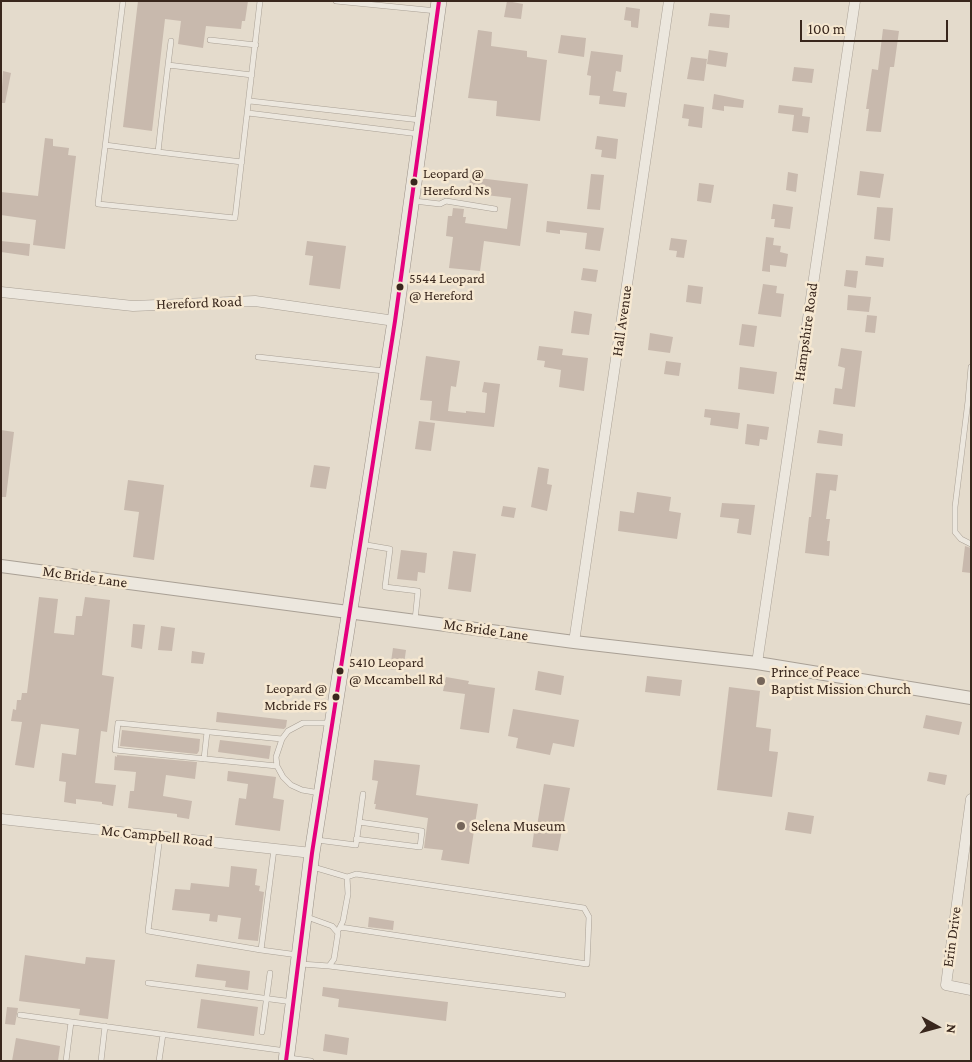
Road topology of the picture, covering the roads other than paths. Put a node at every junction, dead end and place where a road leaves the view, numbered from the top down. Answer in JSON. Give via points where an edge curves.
{"nodes":[{"id":1,"x":123,"y":1,"type":"edge"},
{"id":2,"x":260,"y":1,"type":"edge"},
{"id":3,"x":336,"y":1,"type":"edge"},
{"id":4,"x":669,"y":1,"type":"edge"},
{"id":5,"x":856,"y":1,"type":"edge"},
{"id":6,"x":438,"y":6,"type":"edge"},
{"id":7,"x":210,"y":40,"type":"dead end"},
{"id":8,"x":171,"y":41,"type":"dead end"},
{"id":9,"x":256,"y":45,"type":"junction"},
{"id":10,"x":168,"y":65,"type":"junction"},
{"id":11,"x":252,"y":75,"type":"junction"},
{"id":12,"x":250,"y":102,"type":"junction"},
{"id":13,"x":337,"y":111,"type":"junction"},
{"id":14,"x":248,"y":112,"type":"junction"},
{"id":15,"x":336,"y":124,"type":"junction"},
{"id":16,"x":422,"y":127,"type":"junction"},
{"id":17,"x":105,"y":146,"type":"junction"},
{"id":18,"x":158,"y":152,"type":"junction"},
{"id":19,"x":242,"y":162,"type":"junction"},
{"id":20,"x":412,"y":201,"type":"junction"},
{"id":21,"x":495,"y":209,"type":"dead end"},
{"id":22,"x":1,"y":292,"type":"edge"},
{"id":23,"x":395,"y":321,"type":"junction"},
{"id":24,"x":258,"y":357,"type":"dead end"},
{"id":25,"x":971,"y":367,"type":"edge"},
{"id":26,"x":387,"y":372,"type":"junction"},
{"id":27,"x":969,"y":400,"type":"edge"},
{"id":28,"x":360,"y":544,"type":"junction"},
{"id":29,"x":971,"y":544,"type":"edge"},
{"id":30,"x":1,"y":566,"type":"edge"},
{"id":31,"x":349,"y":612,"type":"junction"},
{"id":32,"x":415,"y":621,"type":"junction"},
{"id":33,"x":574,"y":642,"type":"junction"},
{"id":34,"x":757,"y":663,"type":"junction"},
{"id":35,"x":971,"y":698,"type":"edge"},
{"id":36,"x":333,"y":723,"type":"junction"},
{"id":37,"x":207,"y":732,"type":"junction"},
{"id":38,"x":282,"y":739,"type":"junction"},
{"id":39,"x":204,"y":758,"type":"junction"},
{"id":40,"x":277,"y":766,"type":"junction"},
{"id":41,"x":321,"y":794,"type":"junction"},
{"id":42,"x":363,"y":794,"type":"dead end"},
{"id":43,"x":971,"y":799,"type":"edge"},
{"id":44,"x":1,"y":819,"type":"edge"},
{"id":45,"x":359,"y":822,"type":"junction"},
{"id":46,"x":160,"y":836,"type":"junction"},
{"id":47,"x":356,"y":839,"type":"junction"},
{"id":48,"x":274,"y":849,"type":"junction"},
{"id":49,"x":312,"y":853,"type":"junction"},
{"id":50,"x":347,"y":877,"type":"junction"},
{"id":51,"x":304,"y":916,"type":"junction"},
{"id":52,"x":339,"y":930,"type":"junction"},
{"id":53,"x":261,"y":950,"type":"junction"},
{"id":54,"x":299,"y":959,"type":"junction"},
{"id":55,"x":329,"y":966,"type":"junction"},
{"id":56,"x":270,"y":973,"type":"dead end"},
{"id":57,"x":148,"y":983,"type":"dead end"},
{"id":58,"x":971,"y":990,"type":"edge"},
{"id":59,"x":563,"y":995,"type":"dead end"},
{"id":60,"x":266,"y":998,"type":"junction"},
{"id":61,"x":293,"y":1002,"type":"junction"},
{"id":62,"x":20,"y":1015,"type":"dead end"},
{"id":63,"x":71,"y":1022,"type":"junction"},
{"id":64,"x":105,"y":1026,"type":"junction"},
{"id":65,"x":262,"y":1032,"type":"dead end"},
{"id":66,"x":163,"y":1034,"type":"junction"},
{"id":67,"x":286,"y":1056,"type":"edge"},
{"id":68,"x":66,"y":1061,"type":"edge"},
{"id":69,"x":101,"y":1061,"type":"edge"},
{"id":70,"x":160,"y":1061,"type":"edge"},
{"id":71,"x":311,"y":1061,"type":"edge"}],
"edges":[{"from":1,"to":17,"type":"lane"},
{"from":2,"to":9,"type":"lane"},
{"from":3,"to":6,"type":"lane"},
{"from":4,"to":33,"type":"street","name":"Hall Avenue"},
{"from":5,"to":34,"type":"street","name":"Hampshire Road"},
{"from":6,"to":16,"type":"main road"},
{"from":7,"to":9,"type":"lane"},
{"from":8,"to":10,"type":"lane"},
{"from":9,"to":11,"type":"lane"},
{"from":10,"to":11,"type":"lane"},
{"from":10,"to":18,"type":"lane"},
{"from":11,"to":12,"type":"lane"},
{"from":12,"to":13,"type":"lane"},
{"from":12,"to":14,"type":"lane"},
{"from":13,"to":15,"type":"lane"},
{"from":13,"to":16,"type":"lane"},
{"from":14,"to":15,"type":"lane"},
{"from":14,"to":19,"type":"lane"},
{"from":15,"to":16,"type":"lane"},
{"from":16,"to":20,"type":"main road"},
{"from":17,"to":18,"type":"lane"},
{"from":17,"to":19,"type":"lane","via":[[98,204],[235,218]]},
{"from":18,"to":19,"type":"lane"},
{"from":20,"to":21,"type":"lane","via":[[440,204],[446,201]]},
{"from":20,"to":23,"type":"main road"},
{"from":22,"to":23,"type":"street","name":"Hereford Road","via":[[132,306],[255,301]]},
{"from":23,"to":26,"type":"main road"},
{"from":24,"to":26,"type":"lane"},
{"from":25,"to":27,"type":"lane"},
{"from":26,"to":28,"type":"main road"},
{"from":27,"to":29,"type":"lane","via":[[954,532]]},
{"from":28,"to":31,"type":"main road"},
{"from":28,"to":32,"type":"lane","via":[[390,549],[385,587],[418,591]]},
{"from":30,"to":31,"type":"street","name":"Mc Bride Lane"},
{"from":31,"to":32,"type":"street","name":"Mc Bride Lane"},
{"from":31,"to":36,"type":"main road"},
{"from":32,"to":33,"type":"street","name":"Mc Bride Lane"},
{"from":33,"to":34,"type":"street","name":"Mc Bride Lane"},
{"from":34,"to":35,"type":"street","name":"Mc Bride Lane"},
{"from":36,"to":38,"type":"lane","via":[[303,723],[288,731]]},
{"from":36,"to":41,"type":"main road"},
{"from":37,"to":38,"type":"lane"},
{"from":37,"to":39,"type":"lane"},
{"from":37,"to":39,"type":"lane","via":[[118,723],[115,750]]},
{"from":38,"to":40,"type":"lane","via":[[276,757]]},
{"from":39,"to":40,"type":"lane"},
{"from":40,"to":41,"type":"lane","via":[[291,785]]},
{"from":41,"to":49,"type":"main road"},
{"from":42,"to":45,"type":"lane"},
{"from":43,"to":58,"type":"street","name":"Erin Drive","via":[[946,985]]},
{"from":44,"to":46,"type":"street","name":"Mc Campbell Road"},
{"from":45,"to":47,"type":"lane"},
{"from":45,"to":47,"type":"lane","via":[[422,831],[420,847]]},
{"from":46,"to":48,"type":"street","name":"Mc Campbell Road"},
{"from":46,"to":53,"type":"lane","via":[[148,931]]},
{"from":47,"to":49,"type":"lane","via":[[356,845]]},
{"from":48,"to":49,"type":"street","name":"Mc Campbell Road"},
{"from":48,"to":53,"type":"lane"},
{"from":49,"to":50,"type":"lane"},
{"from":49,"to":51,"type":"main road"},
{"from":50,"to":52,"type":"lane","via":[[348,894]]},
{"from":50,"to":52,"type":"lane","via":[[356,874],[584,908],[589,917],[587,964]]},
{"from":51,"to":52,"type":"lane"},
{"from":51,"to":54,"type":"main road"},
{"from":52,"to":55,"type":"lane","via":[[334,959]]},
{"from":53,"to":54,"type":"lane"},
{"from":54,"to":55,"type":"lane"},
{"from":54,"to":61,"type":"main road"},
{"from":55,"to":59,"type":"lane"},
{"from":56,"to":60,"type":"lane"},
{"from":57,"to":60,"type":"lane"},
{"from":60,"to":61,"type":"lane"},
{"from":60,"to":65,"type":"lane"},
{"from":61,"to":67,"type":"main road"},
{"from":62,"to":63,"type":"lane"},
{"from":63,"to":64,"type":"lane"},
{"from":63,"to":68,"type":"lane"},
{"from":64,"to":66,"type":"lane"},
{"from":64,"to":69,"type":"lane"},
{"from":66,"to":67,"type":"lane"},
{"from":66,"to":70,"type":"lane"},
{"from":67,"to":71,"type":"lane"}]}
